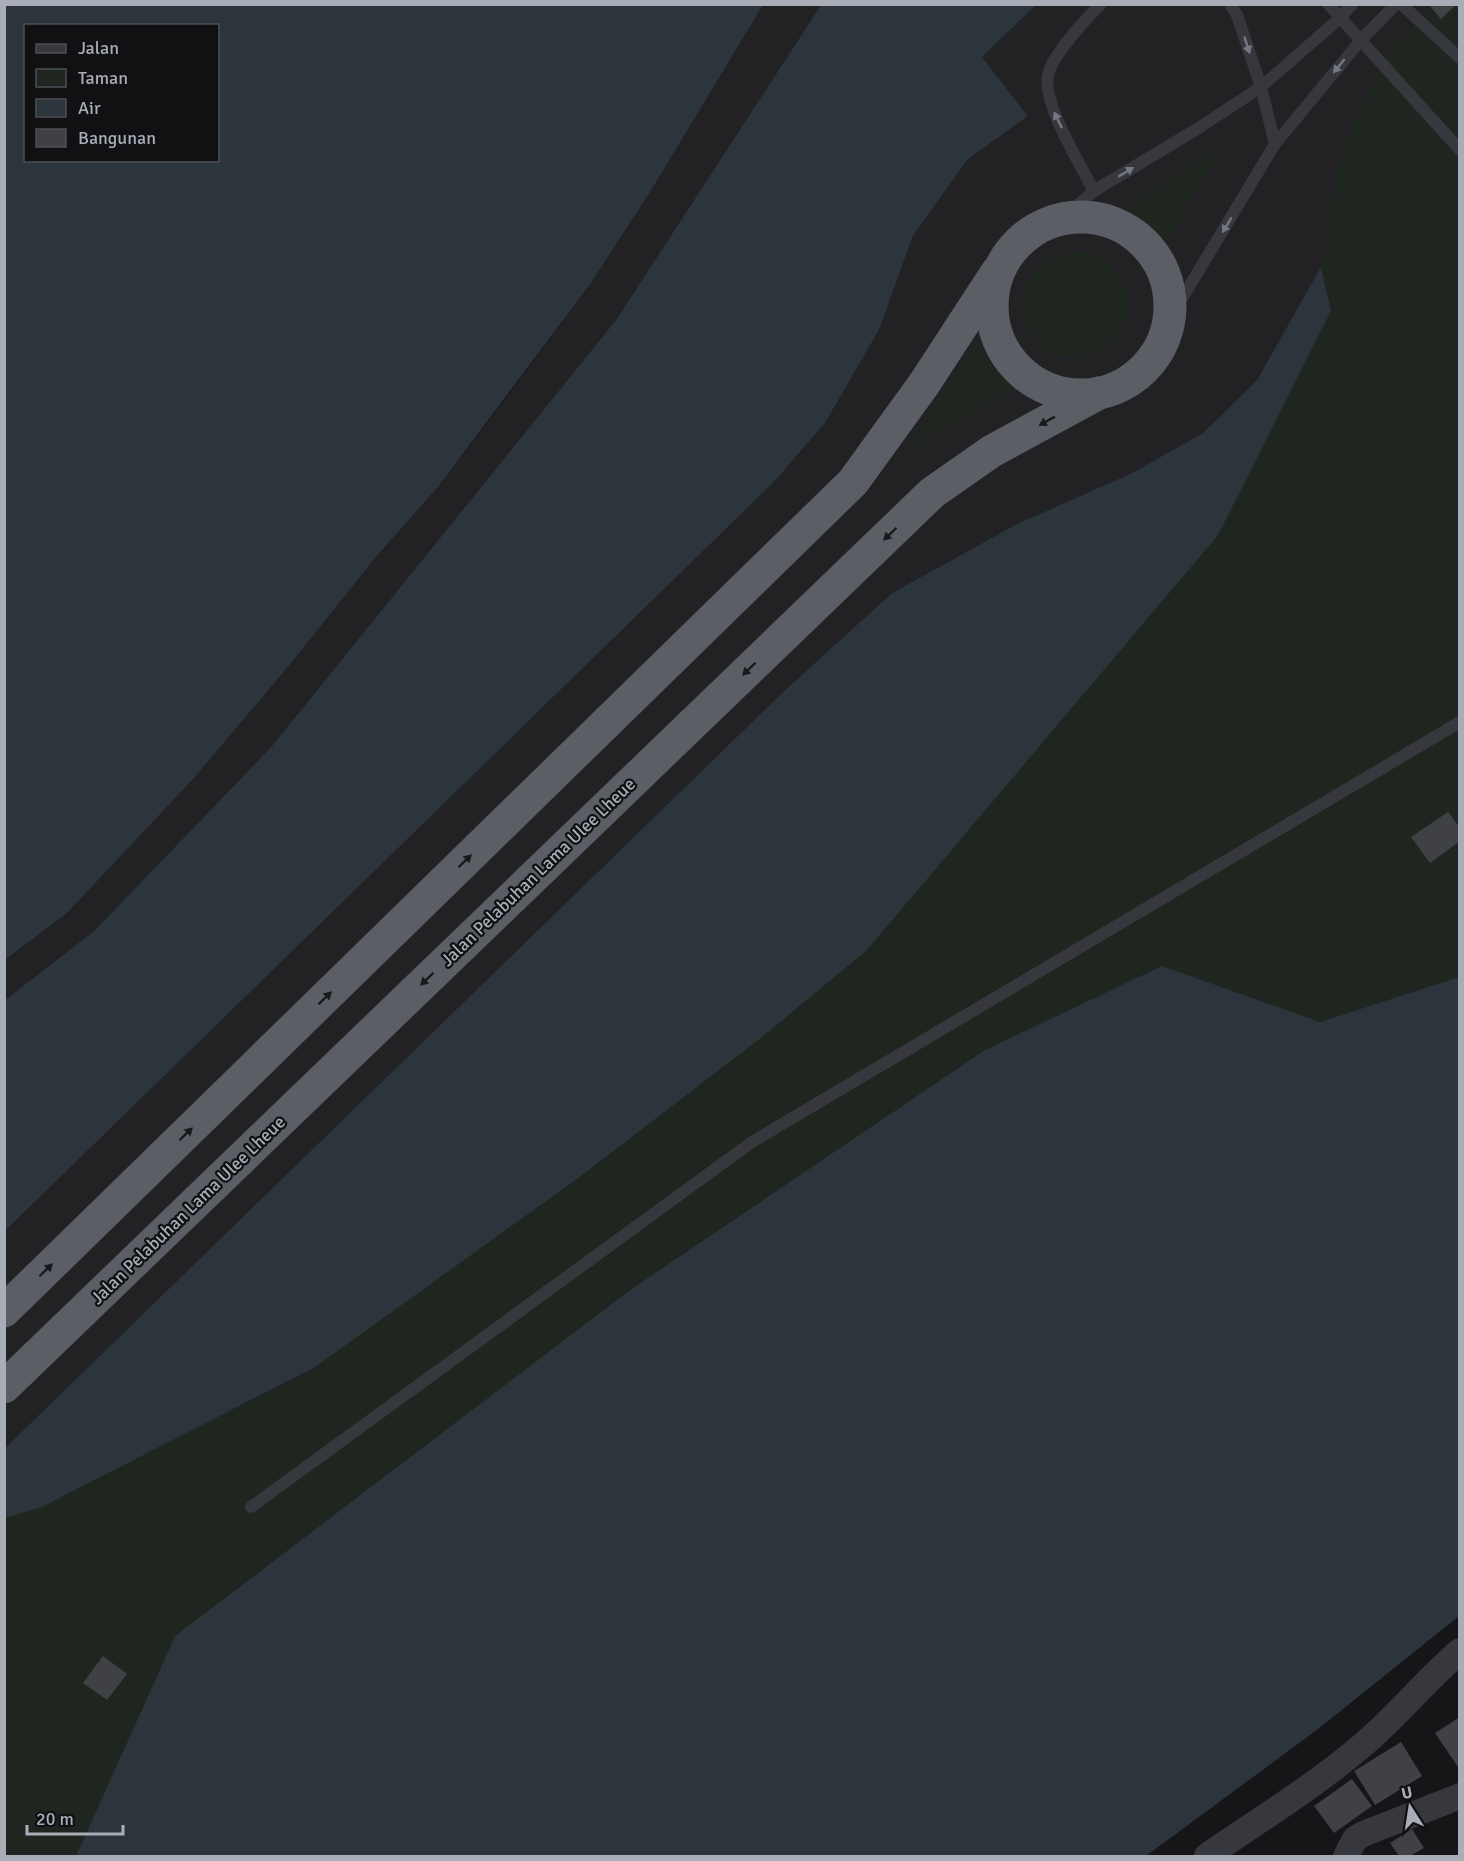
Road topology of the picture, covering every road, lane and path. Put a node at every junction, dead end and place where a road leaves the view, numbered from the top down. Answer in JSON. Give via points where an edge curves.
{"nodes":[{"id":1,"x":1101,"y":4,"type":"edge"},
{"id":2,"x":1230,"y":4,"type":"edge"},
{"id":3,"x":1328,"y":4,"type":"edge"},
{"id":4,"x":1352,"y":4,"type":"edge"},
{"id":5,"x":1396,"y":4,"type":"edge"},
{"id":6,"x":1401,"y":4,"type":"edge"},
{"id":7,"x":1340,"y":18,"type":"junction"},
{"id":8,"x":1361,"y":40,"type":"junction"},
{"id":9,"x":1460,"y":58,"type":"edge"},
{"id":10,"x":1261,"y":87,"type":"junction"},
{"id":11,"x":1275,"y":144,"type":"junction"},
{"id":12,"x":1460,"y":150,"type":"edge"},
{"id":13,"x":1094,"y":191,"type":"junction"},
{"id":14,"x":1062,"y":219,"type":"junction"},
{"id":15,"x":997,"y":272,"type":"junction"},
{"id":16,"x":1170,"y":320,"type":"junction"},
{"id":17,"x":1099,"y":393,"type":"junction"},
{"id":18,"x":1460,"y":722,"type":"edge"},
{"id":19,"x":4,"y":1311,"type":"edge"},
{"id":20,"x":4,"y":1387,"type":"edge"},
{"id":21,"x":251,"y":1507,"type":"dead end"},
{"id":22,"x":1460,"y":1651,"type":"edge"},
{"id":23,"x":1460,"y":1796,"type":"edge"},
{"id":24,"x":1207,"y":1857,"type":"edge"},
{"id":25,"x":1346,"y":1857,"type":"edge"}],
"edges":[{"from":13,"to":1,"type":"lane","one_way":true,"via":[[1047,89],[1048,74],[1061,51]]},
{"from":2,"to":10,"type":"lane","one_way":true},
{"from":3,"to":7,"type":"lane"},
{"from":4,"to":7,"type":"lane"},
{"from":5,"to":8,"type":"lane"},
{"from":6,"to":9,"type":"lane"},
{"from":7,"to":8,"type":"lane"},
{"from":7,"to":10,"type":"lane"},
{"from":8,"to":11,"type":"lane","one_way":true},
{"from":8,"to":12,"type":"lane"},
{"from":10,"to":11,"type":"lane"},
{"from":13,"to":10,"type":"lane","one_way":true},
{"from":11,"to":16,"type":"lane","one_way":true},
{"from":13,"to":14,"type":"lane"},
{"from":14,"to":15,"type":"highway","via":[[1035,229],[1012,248]]},
{"from":14,"to":16,"type":"highway","via":[[1091,217],[1119,224],[1143,241],[1160,263],[1169,291]]},
{"from":15,"to":17,"type":"highway","via":[[991,299],[993,327],[1003,352],[1021,373],[1044,388],[1071,395]]},
{"from":19,"to":15,"type":"highway","one_way":true,"via":[[853,482],[924,384]]},
{"from":16,"to":17,"type":"highway","via":[[1162,345],[1146,367],[1125,384]]},
{"from":17,"to":20,"type":"highway","name":"Jalan Pelabuhan Lama Ulee Lheue","one_way":true,"via":[[992,451],[932,494]]},
{"from":18,"to":21,"type":"lane","via":[[752,1142]]},
{"from":22,"to":24,"type":"street","via":[[1365,1743]]},
{"from":23,"to":25,"type":"street","via":[[1363,1834],[1355,1839]]}]}
